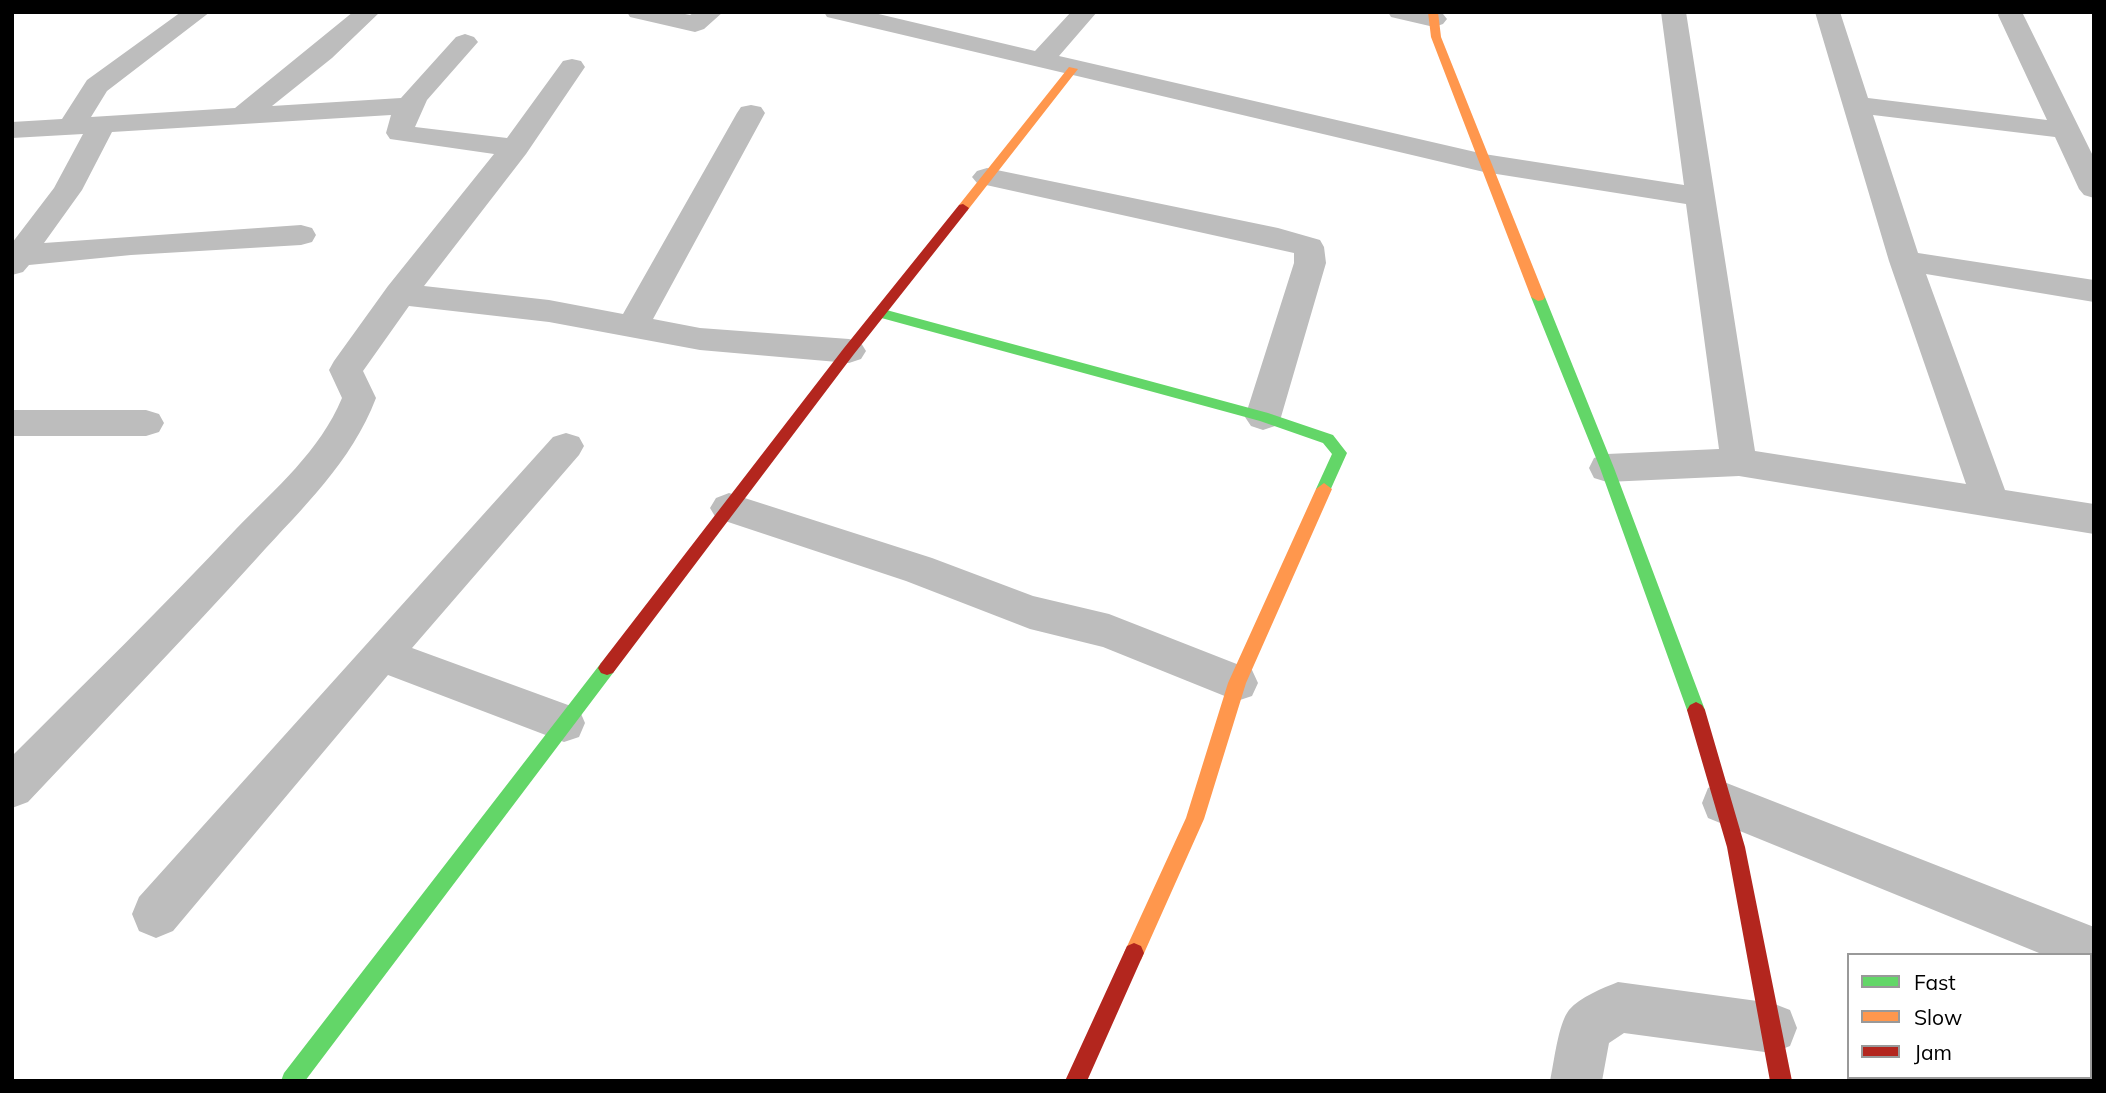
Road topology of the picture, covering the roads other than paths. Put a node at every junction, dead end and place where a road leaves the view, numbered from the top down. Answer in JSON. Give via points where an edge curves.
{"nodes":[{"id":1,"x":198,"y":12,"type":"edge"},
{"id":2,"x":368,"y":12,"type":"edge"},
{"id":3,"x":639,"y":12,"type":"edge"},
{"id":4,"x":710,"y":12,"type":"edge"},
{"id":5,"x":836,"y":12,"type":"edge"},
{"id":6,"x":1085,"y":12,"type":"edge"},
{"id":7,"x":1400,"y":12,"type":"edge"},
{"id":8,"x":1673,"y":12,"type":"edge"},
{"id":9,"x":1827,"y":12,"type":"edge"},
{"id":10,"x":2011,"y":15,"type":"dead end"},
{"id":11,"x":1433,"y":16,"type":"edge"},
{"id":12,"x":465,"y":42,"type":"dead end"},
{"id":13,"x":1040,"y":61,"type":"junction"},
{"id":14,"x":572,"y":67,"type":"dead end"},
{"id":15,"x":1073,"y":69,"type":"junction"},
{"id":16,"x":1856,"y":104,"type":"junction"},
{"id":17,"x":408,"y":106,"type":"junction"},
{"id":18,"x":751,"y":113,"type":"dead end"},
{"id":19,"x":240,"y":117,"type":"junction"},
{"id":20,"x":102,"y":125,"type":"junction"},
{"id":21,"x":70,"y":128,"type":"junction"},
{"id":22,"x":12,"y":130,"type":"edge"},
{"id":23,"x":2064,"y":130,"type":"junction"},
{"id":24,"x":516,"y":148,"type":"junction"},
{"id":25,"x":1484,"y":163,"type":"junction"},
{"id":26,"x":987,"y":177,"type":"junction"},
{"id":27,"x":2094,"y":189,"type":"edge"},
{"id":28,"x":1699,"y":197,"type":"junction"},
{"id":29,"x":301,"y":235,"type":"dead end"},
{"id":30,"x":14,"y":259,"type":"edge"},
{"id":31,"x":1905,"y":261,"type":"junction"},
{"id":32,"x":2094,"y":291,"type":"edge"},
{"id":33,"x":399,"y":294,"type":"junction"},
{"id":34,"x":880,"y":313,"type":"junction"},
{"id":35,"x":632,"y":327,"type":"junction"},
{"id":36,"x":849,"y":351,"type":"junction"},
{"id":37,"x":1263,"y":417,"type":"junction"},
{"id":38,"x":146,"y":424,"type":"dead end"},
{"id":39,"x":17,"y":430,"type":"edge"},
{"id":40,"x":566,"y":446,"type":"dead end"},
{"id":41,"x":1740,"y":462,"type":"junction"},
{"id":42,"x":1606,"y":468,"type":"junction"},
{"id":43,"x":1992,"y":503,"type":"junction"},
{"id":44,"x":729,"y":508,"type":"junction"},
{"id":45,"x":2094,"y":519,"type":"edge"},
{"id":46,"x":381,"y":653,"type":"junction"},
{"id":47,"x":1237,"y":683,"type":"junction"},
{"id":48,"x":564,"y":723,"type":"junction"},
{"id":49,"x":12,"y":787,"type":"edge"},
{"id":50,"x":1724,"y":803,"type":"junction"},
{"id":51,"x":156,"y":914,"type":"dead end"},
{"id":52,"x":2094,"y":951,"type":"edge"},
{"id":53,"x":1772,"y":1028,"type":"junction"},
{"id":54,"x":292,"y":1081,"type":"edge"},
{"id":55,"x":1076,"y":1081,"type":"edge"},
{"id":56,"x":1576,"y":1081,"type":"edge"},
{"id":57,"x":1781,"y":1081,"type":"edge"}],
"edges":[{"from":1,"to":21,"type":"street","via":[[97,86]]},
{"from":2,"to":19,"type":"street"},
{"from":3,"to":4,"type":"street","via":[[695,24]]},
{"from":5,"to":13,"type":"street"},
{"from":6,"to":13,"type":"street"},
{"from":7,"to":11,"type":"street"},
{"from":8,"to":28,"type":"street"},
{"from":9,"to":16,"type":"street"},
{"from":10,"to":23,"type":"street"},
{"from":11,"to":25,"type":"street","via":[[1436,37]]},
{"from":12,"to":17,"type":"street"},
{"from":13,"to":15,"type":"street"},
{"from":14,"to":24,"type":"street"},
{"from":15,"to":25,"type":"street"},
{"from":15,"to":26,"type":"street"},
{"from":16,"to":23,"type":"street"},
{"from":16,"to":31,"type":"street"},
{"from":17,"to":19,"type":"street"},
{"from":17,"to":24,"type":"street","via":[[400,133]]},
{"from":18,"to":35,"type":"street"},
{"from":19,"to":20,"type":"street"},
{"from":20,"to":21,"type":"street"},
{"from":20,"to":30,"type":"street","via":[[67,190]]},
{"from":21,"to":22,"type":"street"},
{"from":23,"to":27,"type":"street"},
{"from":24,"to":33,"type":"street"},
{"from":25,"to":28,"type":"street"},
{"from":25,"to":42,"type":"street"},
{"from":26,"to":34,"type":"street"},
{"from":26,"to":37,"type":"street","via":[[1309,247],[1310,263]]},
{"from":28,"to":41,"type":"street"},
{"from":29,"to":30,"type":"street","via":[[131,245]]},
{"from":31,"to":32,"type":"street"},
{"from":31,"to":43,"type":"street"},
{"from":33,"to":35,"type":"street"},
{"from":33,"to":49,"type":"street","via":[[346,370],[359,398],[347,428],[323,461]]},
{"from":34,"to":36,"type":"street"},
{"from":34,"to":37,"type":"street"},
{"from":35,"to":36,"type":"street"},
{"from":36,"to":44,"type":"street"},
{"from":37,"to":47,"type":"street","via":[[1328,439],[1340,453]]},
{"from":38,"to":39,"type":"street"},
{"from":40,"to":46,"type":"street"},
{"from":41,"to":42,"type":"street"},
{"from":41,"to":43,"type":"street"},
{"from":42,"to":50,"type":"street","via":[[1705,736]]},
{"from":43,"to":45,"type":"street"},
{"from":44,"to":47,"type":"street","via":[[918,569],[1030,612],[1109,631]]},
{"from":44,"to":48,"type":"street"},
{"from":46,"to":48,"type":"street"},
{"from":46,"to":51,"type":"street"},
{"from":47,"to":55,"type":"street","via":[[1195,819]]},
{"from":48,"to":54,"type":"street"},
{"from":50,"to":52,"type":"street"},
{"from":50,"to":53,"type":"street"},
{"from":53,"to":56,"type":"street","via":[[1618,1007],[1587,1028]]},
{"from":53,"to":57,"type":"street"}]}
